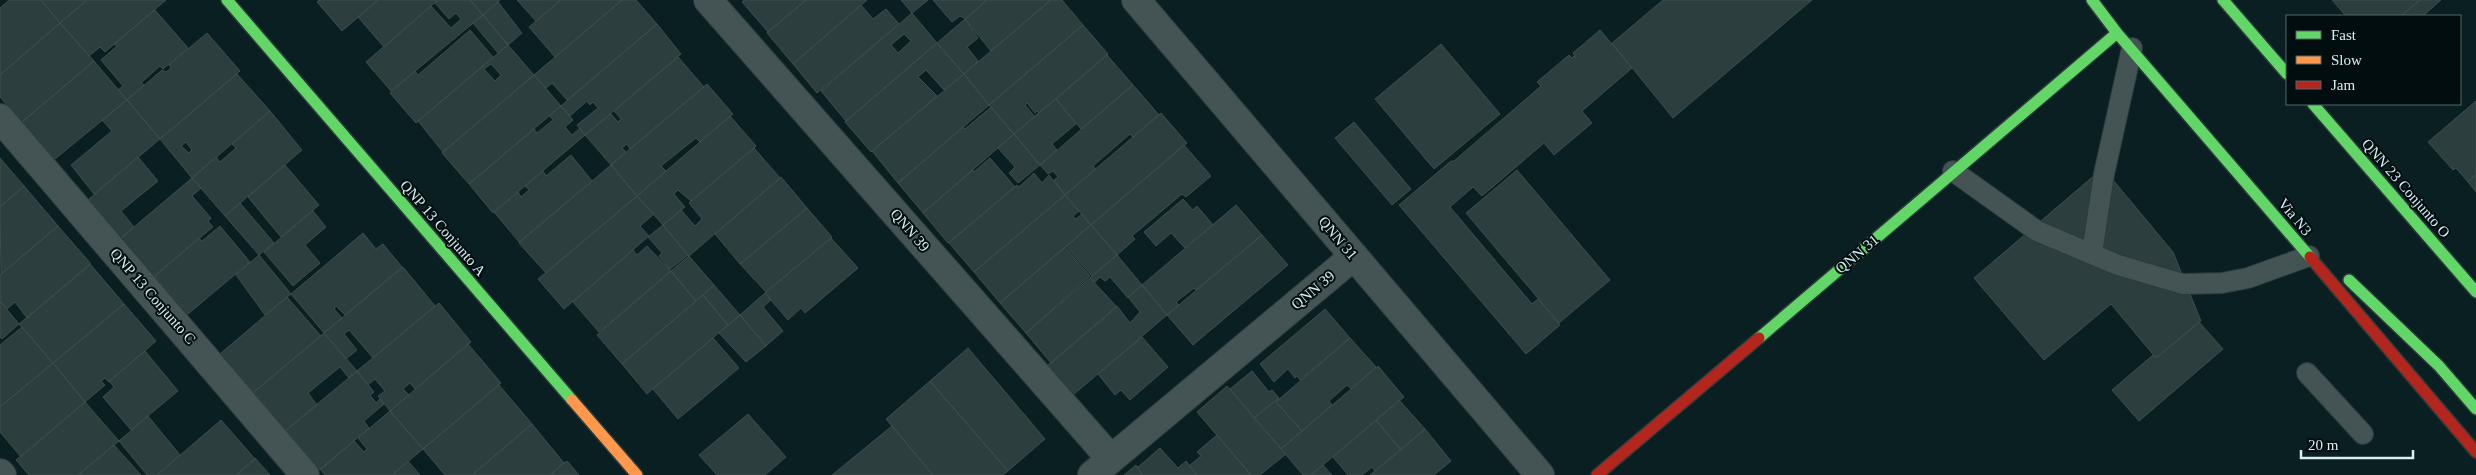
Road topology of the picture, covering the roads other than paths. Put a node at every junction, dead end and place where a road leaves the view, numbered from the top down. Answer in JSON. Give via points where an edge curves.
{"nodes":[{"id":1,"x":227,"y":0,"type":"edge"},
{"id":2,"x":708,"y":0,"type":"edge"},
{"id":3,"x":1136,"y":0,"type":"edge"},
{"id":4,"x":2092,"y":0,"type":"edge"},
{"id":5,"x":2223,"y":0,"type":"edge"},
{"id":6,"x":2117,"y":33,"type":"junction"},
{"id":7,"x":2132,"y":48,"type":"junction"},
{"id":8,"x":2286,"y":73,"type":"edge"},
{"id":9,"x":2314,"y":105,"type":"edge"},
{"id":10,"x":0,"y":118,"type":"edge"},
{"id":11,"x":1954,"y":171,"type":"junction"},
{"id":12,"x":2246,"y":183,"type":"junction"},
{"id":13,"x":2092,"y":253,"type":"junction"},
{"id":14,"x":1354,"y":256,"type":"junction"},
{"id":15,"x":2309,"y":256,"type":"junction"},
{"id":16,"x":2476,"y":292,"type":"edge"},
{"id":17,"x":2307,"y":373,"type":"dead end"},
{"id":18,"x":2476,"y":409,"type":"edge"},
{"id":19,"x":2362,"y":434,"type":"dead end"},
{"id":20,"x":2476,"y":452,"type":"edge"},
{"id":21,"x":1102,"y":467,"type":"edge"},
{"id":22,"x":305,"y":475,"type":"edge"},
{"id":23,"x":637,"y":475,"type":"edge"},
{"id":24,"x":1540,"y":475,"type":"edge"},
{"id":25,"x":1597,"y":475,"type":"edge"}],
"edges":[{"from":1,"to":23,"type":"street","name":"QNP 13 Conjunto A"},
{"from":2,"to":21,"type":"street","name":"QNN 39"},
{"from":3,"to":14,"type":"street","name":"QNN 31"},
{"from":4,"to":6,"type":"street","name":"Via N3"},
{"from":5,"to":8,"type":"street"},
{"from":6,"to":7,"type":"street","name":"Via N3"},
{"from":6,"to":11,"type":"street","name":"QNN 31"},
{"from":7,"to":12,"type":"street","name":"Via N3"},
{"from":7,"to":13,"type":"lane","via":[[2104,174]]},
{"from":9,"to":16,"type":"street","name":"QNN 23 Conjunto O"},
{"from":10,"to":22,"type":"street","name":"QNP 13 Conjunto C"},
{"from":11,"to":13,"type":"lane","via":[[2037,231]]},
{"from":11,"to":25,"type":"street","name":"QNN 31"},
{"from":12,"to":15,"type":"street","name":"Via N3"},
{"from":12,"to":18,"type":"street","via":[[2439,366]]},
{"from":13,"to":15,"type":"lane","via":[[2118,265],[2182,284],[2222,283],[2248,278]]},
{"from":14,"to":21,"type":"street","name":"QNN 39"},
{"from":14,"to":24,"type":"street","name":"QNN 31"},
{"from":15,"to":20,"type":"street","name":"Via N3"},
{"from":17,"to":19,"type":"lane"}]}
